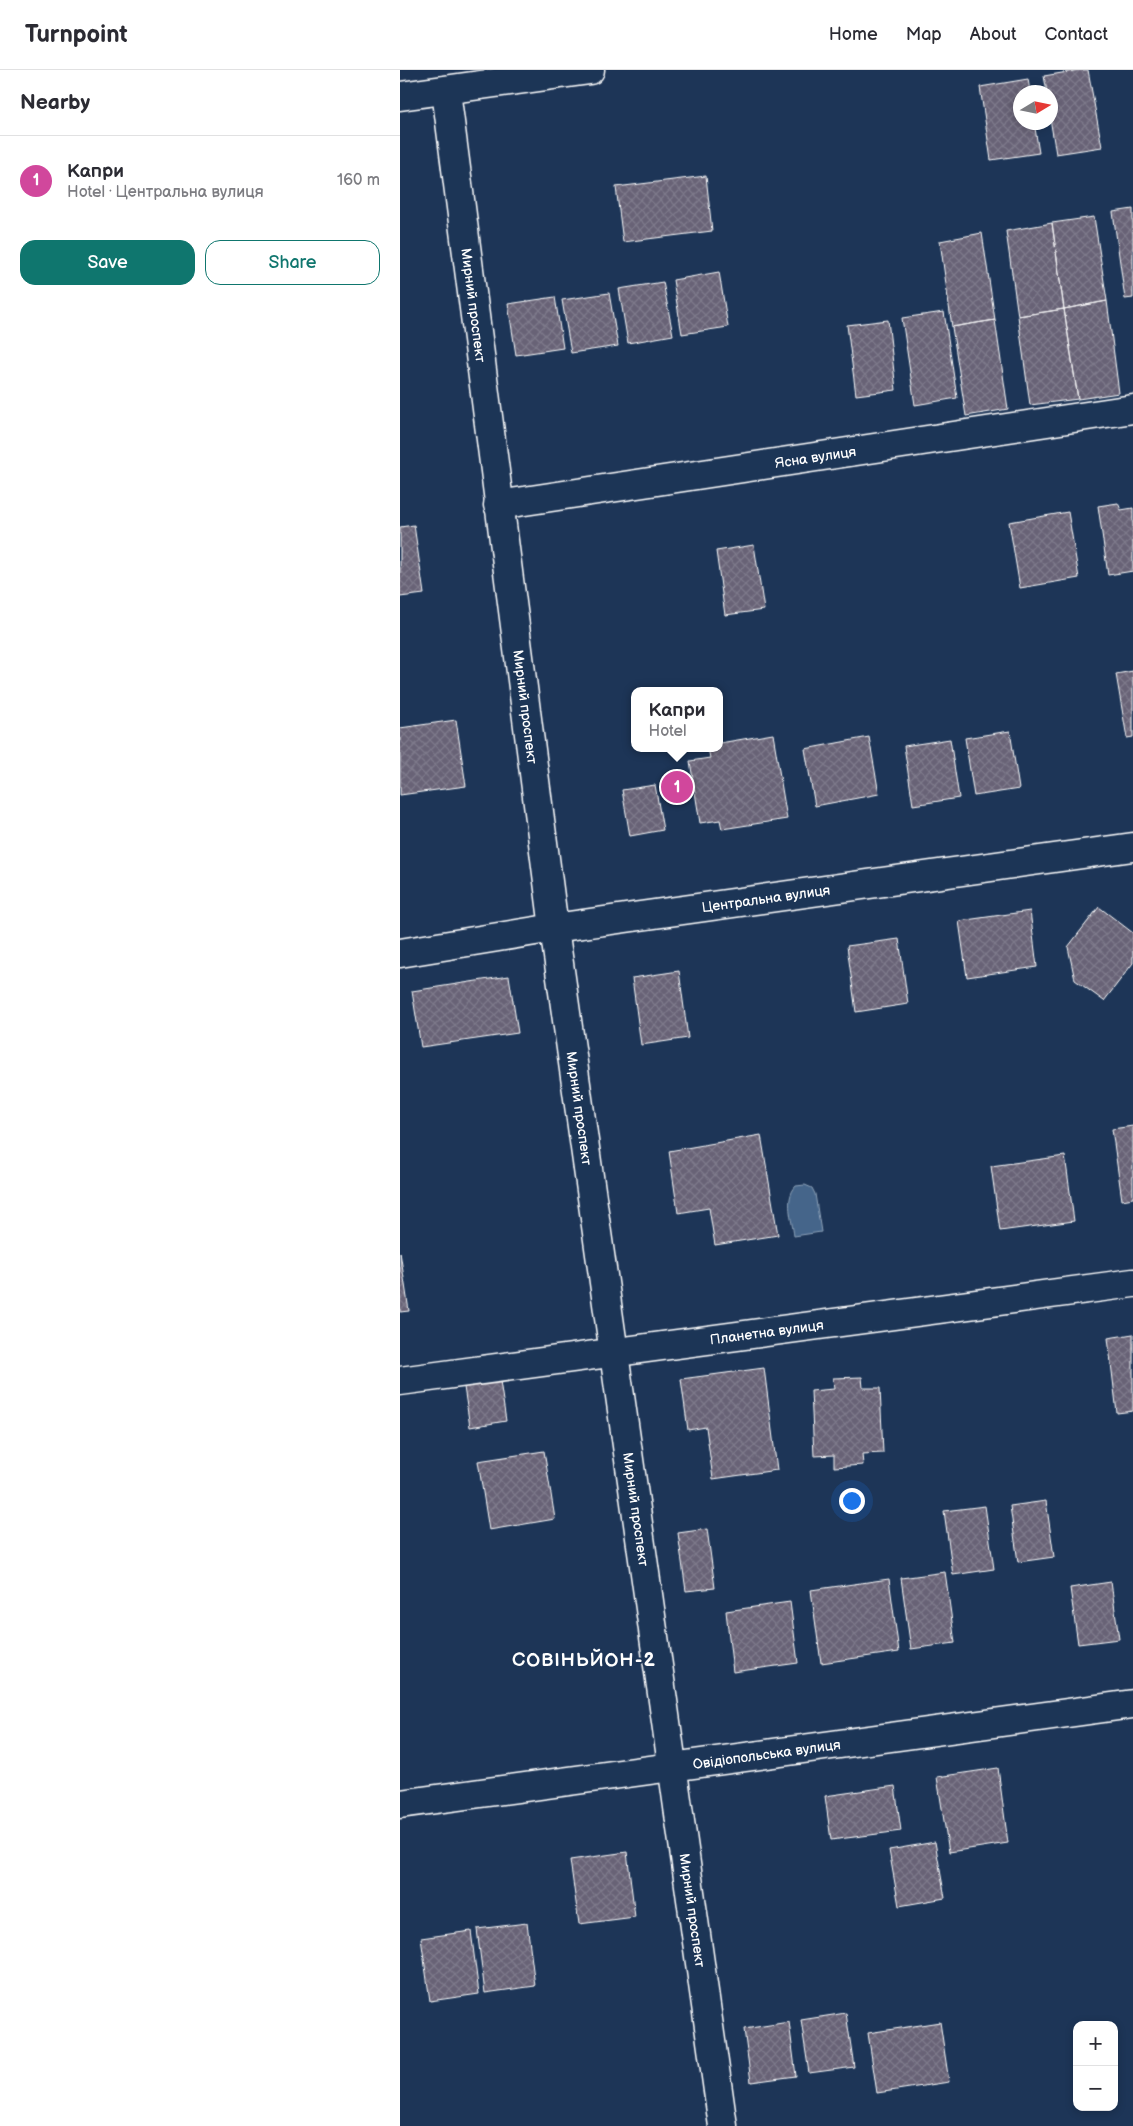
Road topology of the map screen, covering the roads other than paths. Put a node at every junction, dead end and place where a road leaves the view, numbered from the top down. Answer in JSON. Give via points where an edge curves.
{"nodes":[{"id":1,"x":590,"y":70,"type":"edge"},
{"id":2,"x":446,"y":91,"type":"junction"},
{"id":3,"x":400,"y":96,"type":"edge"},
{"id":4,"x":1133,"y":409,"type":"edge"},
{"id":5,"x":498,"y":505,"type":"junction"},
{"id":6,"x":1133,"y":847,"type":"edge"},
{"id":7,"x":554,"y":928,"type":"junction"},
{"id":8,"x":400,"y":952,"type":"edge"},
{"id":9,"x":1133,"y":1283,"type":"edge"},
{"id":10,"x":616,"y":1352,"type":"junction"},
{"id":11,"x":400,"y":1381,"type":"edge"},
{"id":12,"x":1133,"y":1704,"type":"edge"},
{"id":13,"x":672,"y":1767,"type":"junction"},
{"id":14,"x":400,"y":1804,"type":"edge"},
{"id":15,"x":723,"y":2126,"type":"edge"}],
"edges":[{"from":1,"to":2,"type":"street"},
{"from":2,"to":3,"type":"street"},
{"from":2,"to":5,"type":"street","name":"Мирний проспект"},
{"from":4,"to":5,"type":"street","name":"Ясна вулиця"},
{"from":5,"to":7,"type":"street","name":"Мирний проспект"},
{"from":6,"to":7,"type":"street","name":"Центральна вулиця"},
{"from":7,"to":8,"type":"street","name":"Центральна вулиця"},
{"from":7,"to":10,"type":"street","name":"Мирний проспект"},
{"from":9,"to":10,"type":"street","name":"Планетна вулиця"},
{"from":10,"to":11,"type":"street","name":"Планетна вулиця"},
{"from":10,"to":13,"type":"street","name":"Мирний проспект"},
{"from":12,"to":13,"type":"street","name":"Овідіопольська вулиця"},
{"from":13,"to":14,"type":"street","name":"Овідіопольська вулиця"},
{"from":13,"to":15,"type":"street","name":"Мирний проспект"}]}
